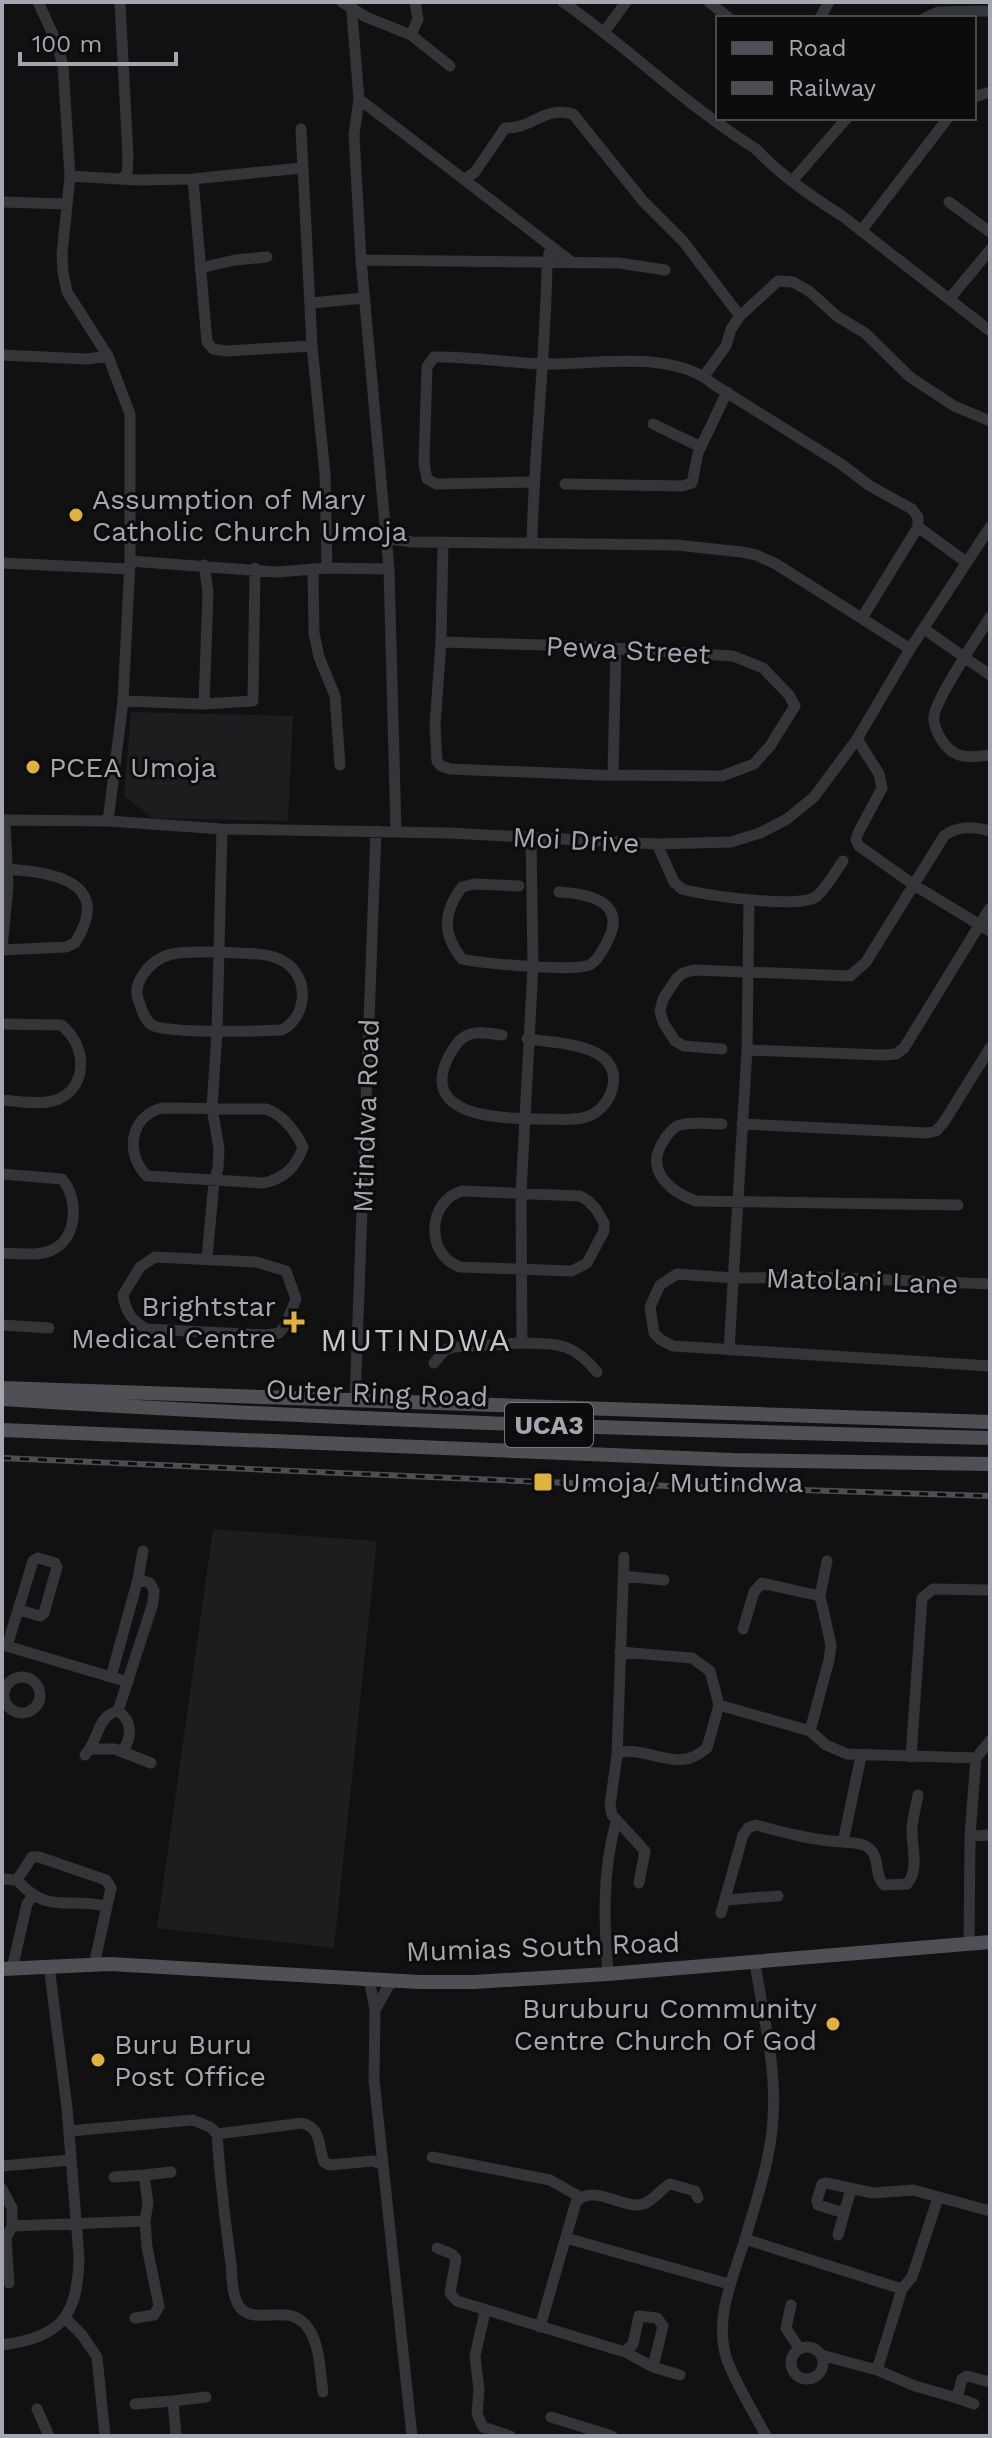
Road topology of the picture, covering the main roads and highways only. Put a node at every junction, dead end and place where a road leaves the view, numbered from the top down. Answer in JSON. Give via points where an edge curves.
{"nodes":[{"id":1,"x":2,"y":1388,"type":"edge"},
{"id":2,"x":2,"y":1399,"type":"edge"},
{"id":3,"x":990,"y":1422,"type":"edge"},
{"id":4,"x":2,"y":1430,"type":"edge"},
{"id":5,"x":990,"y":1438,"type":"edge"},
{"id":6,"x":990,"y":1464,"type":"edge"},
{"id":7,"x":990,"y":1942,"type":"edge"},
{"id":8,"x":7,"y":1969,"type":"edge"}],
"edges":[{"from":1,"to":3,"type":"main road","number":"UCA3"},
{"from":2,"to":5,"type":"main road","name":"Outer Ring Road","number":"UCA3","via":[[366,1420]]},
{"from":4,"to":6,"type":"main road","name":"Outer Ring Road","number":"UCA3","via":[[733,1460]]},
{"from":7,"to":8,"type":"main road","name":"Mumias South Road","via":[[474,1982],[94,1965]]}]}
